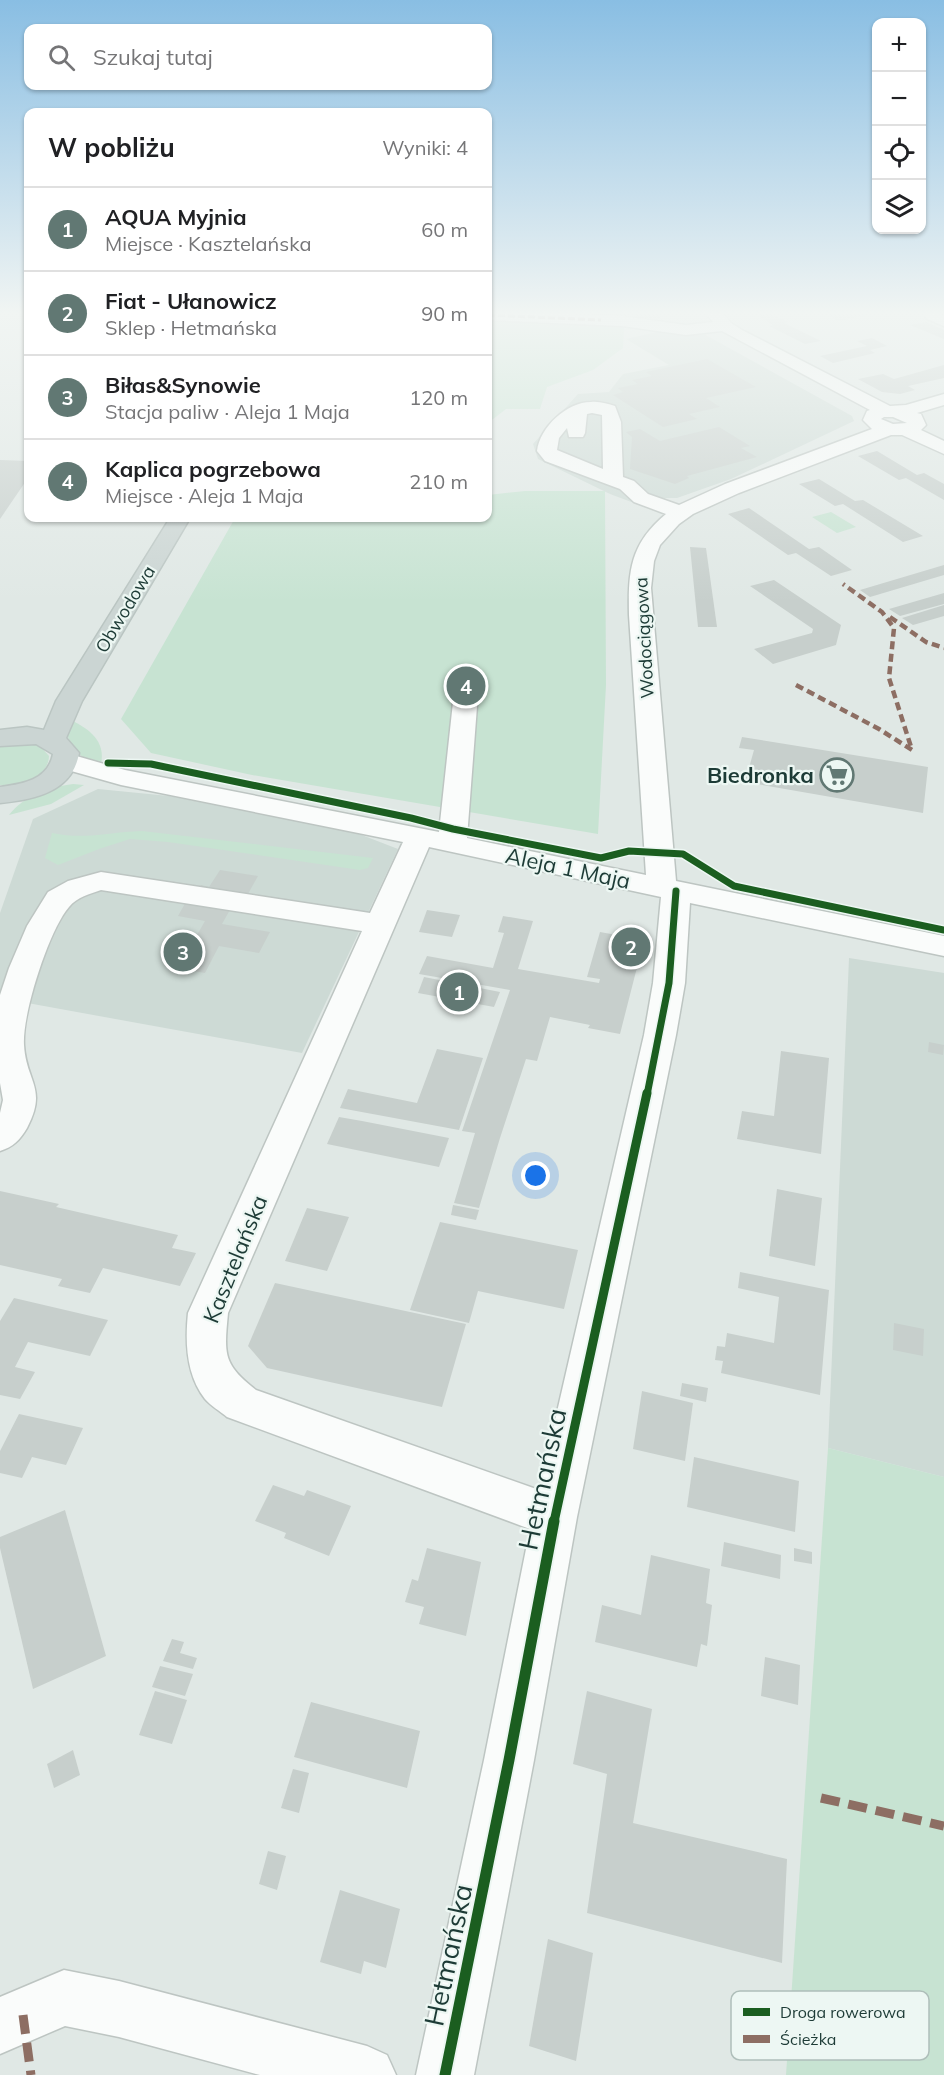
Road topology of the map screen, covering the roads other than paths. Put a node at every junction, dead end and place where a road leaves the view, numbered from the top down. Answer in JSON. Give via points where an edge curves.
{"nodes":[{"id":1,"x":586,"y":408,"type":"edge"},
{"id":2,"x":604,"y":408,"type":"edge"},
{"id":3,"x":873,"y":408,"type":"edge"},
{"id":4,"x":923,"y":408,"type":"edge"},
{"id":5,"x":938,"y":408,"type":"edge"},
{"id":6,"x":578,"y":411,"type":"junction"},
{"id":7,"x":895,"y":420,"type":"junction"},
{"id":8,"x":944,"y":442,"type":"edge"},
{"id":9,"x":944,"y":448,"type":"edge"},
{"id":10,"x":573,"y":465,"type":"junction"},
{"id":11,"x":613,"y":479,"type":"junction"},
{"id":12,"x":682,"y":513,"type":"junction"},
{"id":13,"x":178,"y":522,"type":"edge"},
{"id":14,"x":466,"y":693,"type":"dead end"},
{"id":15,"x":69,"y":701,"type":"junction"},
{"id":16,"x":12,"y":737,"type":"edge"},
{"id":17,"x":58,"y":759,"type":"junction"},
{"id":18,"x":8,"y":794,"type":"edge"},
{"id":19,"x":0,"y":816,"type":"edge"},
{"id":20,"x":435,"y":840,"type":"junction"},
{"id":21,"x":669,"y":889,"type":"junction"},
{"id":22,"x":380,"y":924,"type":"junction"},
{"id":23,"x":944,"y":946,"type":"edge"},
{"id":24,"x":0,"y":1137,"type":"edge"},
{"id":25,"x":555,"y":1517,"type":"junction"},
{"id":26,"x":0,"y":2026,"type":"edge"},
{"id":27,"x":368,"y":2075,"type":"edge"},
{"id":28,"x":445,"y":2075,"type":"edge"}],
"edges":[{"from":1,"to":6,"type":"street"},
{"from":2,"to":11,"type":"street","via":[[613,416]]},
{"from":3,"to":7,"type":"street"},
{"from":4,"to":7,"type":"street","name":"Wodociągowa"},
{"from":5,"to":7,"type":"street","name":"Wodociągowa"},
{"from":6,"to":10,"type":"street"},
{"from":6,"to":10,"type":"street","via":[[554,430],[547,444],[552,457]]},
{"from":7,"to":8,"type":"street"},
{"from":7,"to":9,"type":"street"},
{"from":7,"to":12,"type":"street","name":"Wodociągowa"},
{"from":10,"to":11,"type":"street"},
{"from":11,"to":12,"type":"street","via":[[627,484],[641,498]]},
{"from":12,"to":21,"type":"street","name":"Wodociągowa","via":[[649,545],[640,570],[641,615]]},
{"from":13,"to":15,"type":"main road","name":"Obwodowa"},
{"from":14,"to":20,"type":"street","name":"Kasztelańska"},
{"from":15,"to":16,"type":"main road","name":"Obwodowa"},
{"from":15,"to":17,"type":"main road","name":"Obwodowa"},
{"from":16,"to":17,"type":"main road"},
{"from":17,"to":18,"type":"main road","via":[[38,788]]},
{"from":17,"to":20,"type":"street","name":"Aleja 1 Maja","via":[[121,777]]},
{"from":18,"to":19,"type":"main road"},
{"from":20,"to":21,"type":"street","name":"Aleja 1 Maja"},
{"from":20,"to":22,"type":"street","name":"Kasztelańska"},
{"from":21,"to":23,"type":"street","name":"Aleja 1 Maja"},
{"from":21,"to":25,"type":"street","name":"Hetmańska","via":[[669,983],[660,1035]]},
{"from":22,"to":24,"type":"street","via":[[101,881],[60,897],[49,912],[13,1004],[7,1046],[21,1103],[12,1124]]},
{"from":22,"to":25,"type":"street","name":"Kasztelańska","via":[[208,1313],[204,1338],[209,1364],[220,1385],[242,1404]]},
{"from":25,"to":28,"type":"street","name":"Hetmańska"},
{"from":26,"to":27,"type":"street","via":[[64,1998]]}]}
